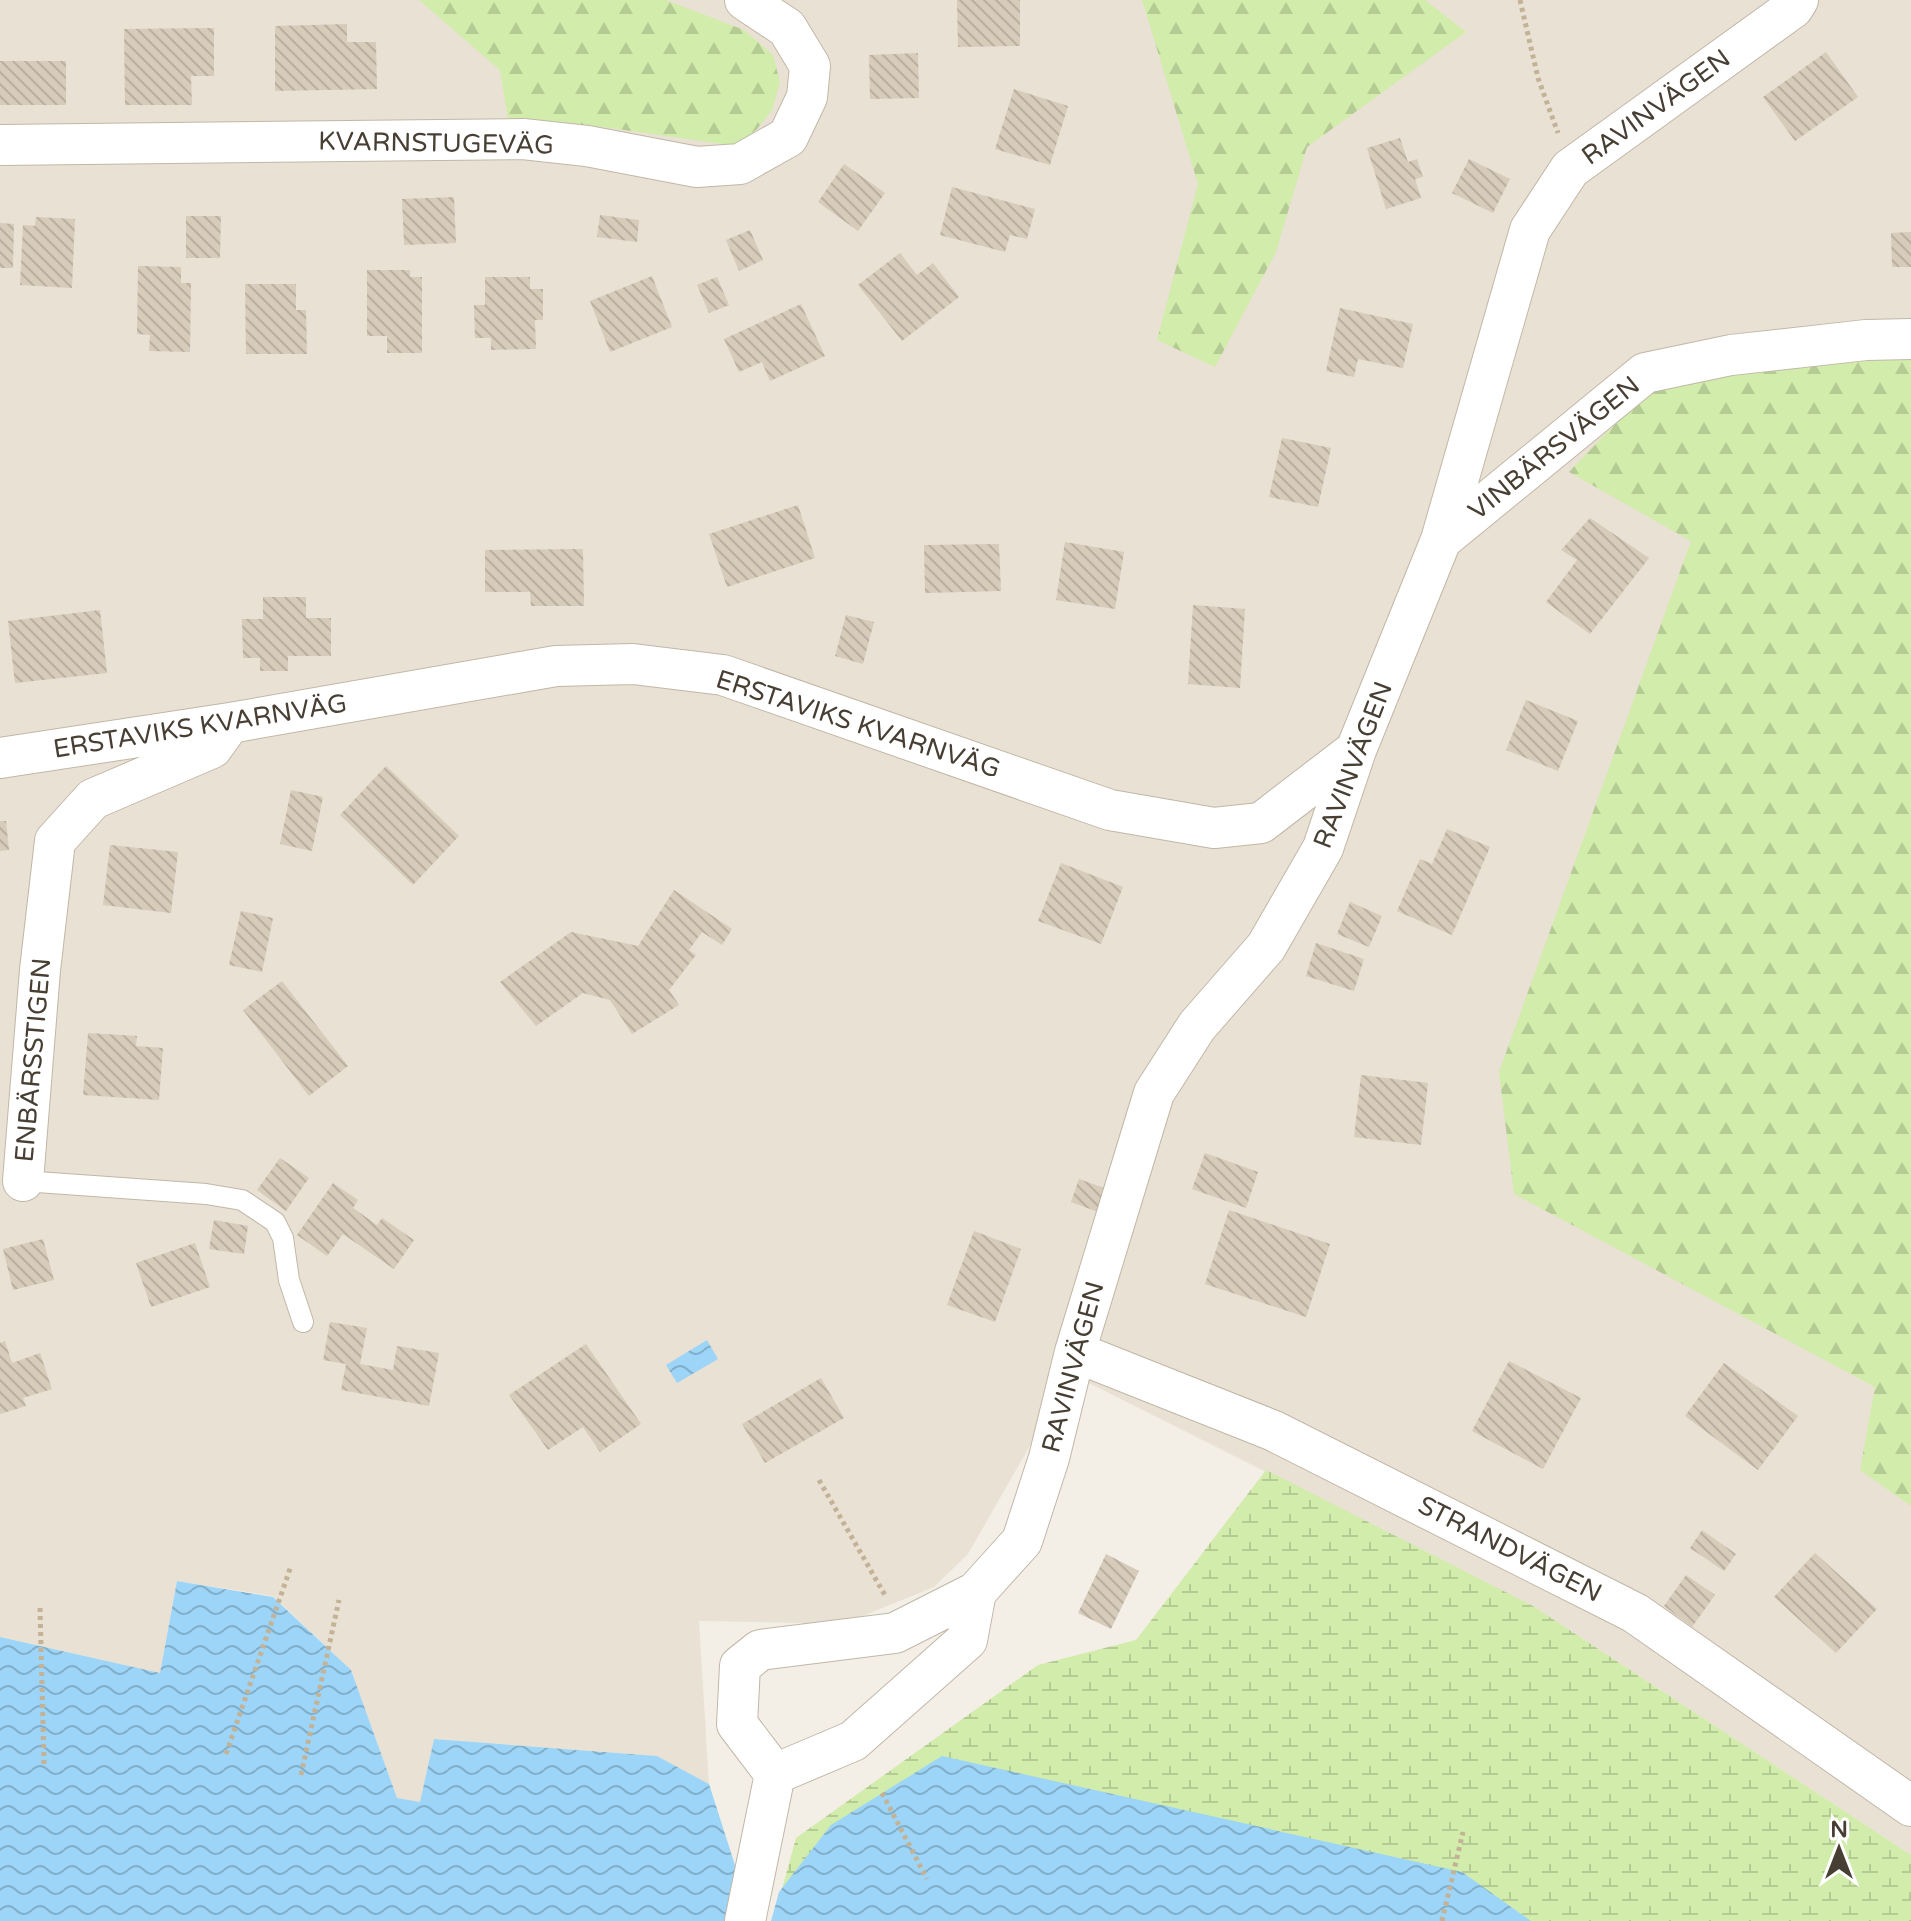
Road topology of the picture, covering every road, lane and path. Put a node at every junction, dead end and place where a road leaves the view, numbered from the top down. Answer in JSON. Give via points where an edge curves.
{"nodes":[{"id":1,"x":745,"y":0,"type":"edge"},
{"id":2,"x":1520,"y":0,"type":"edge"},
{"id":3,"x":1798,"y":0,"type":"edge"},
{"id":4,"x":0,"y":145,"type":"edge"},
{"id":5,"x":1570,"y":169,"type":"junction"},
{"id":6,"x":1911,"y":339,"type":"edge"},
{"id":7,"x":1441,"y":540,"type":"junction"},
{"id":8,"x":230,"y":723,"type":"junction"},
{"id":9,"x":1356,"y":750,"type":"junction"},
{"id":10,"x":0,"y":758,"type":"edge"},
{"id":11,"x":23,"y":1181,"type":"joint"},
{"id":12,"x":303,"y":1322,"type":"dead end"},
{"id":13,"x":1075,"y":1352,"type":"junction"},
{"id":14,"x":819,"y":1480,"type":"dead end"},
{"id":15,"x":291,"y":1566,"type":"dead end"},
{"id":16,"x":976,"y":1592,"type":"junction"},
{"id":17,"x":339,"y":1600,"type":"dead end"},
{"id":18,"x":40,"y":1608,"type":"dead end"},
{"id":19,"x":903,"y":1629,"type":"junction"},
{"id":20,"x":226,"y":1754,"type":"dead end"},
{"id":21,"x":44,"y":1764,"type":"dead end"},
{"id":22,"x":775,"y":1774,"type":"junction"},
{"id":23,"x":301,"y":1775,"type":"dead end"},
{"id":24,"x":882,"y":1793,"type":"dead end"},
{"id":25,"x":1911,"y":1806,"type":"edge"},
{"id":26,"x":1463,"y":1832,"type":"dead end"},
{"id":27,"x":927,"y":1879,"type":"dead end"},
{"id":28,"x":745,"y":1921,"type":"edge"},
{"id":29,"x":1442,"y":1921,"type":"edge"}],
"edges":[{"from":1,"to":4,"type":"street","name":"KVARNSTUGEVÄG","via":[[787,28],[810,66],[807,97],[788,137],[740,164],[697,167],[523,139]]},
{"from":2,"to":5,"type":"path","via":[[1538,78]]},
{"from":3,"to":5,"type":"street","name":"RAVINVÄGEN"},
{"from":5,"to":7,"type":"street","name":"RAVINVÄGEN","via":[[1530,230]]},
{"from":6,"to":7,"type":"street","name":"VINBÄRSVÄGEN","via":[[1731,355],[1645,373]]},
{"from":7,"to":9,"type":"street","name":"RAVINVÄGEN"},
{"from":8,"to":9,"type":"street","name":"ERSTAVIKS KVARNVÄG","via":[[556,666],[633,664],[723,675],[1110,810],[1214,828],[1261,823]]},
{"from":8,"to":10,"type":"street","name":"ERSTAVIKS KVARNVÄG"},
{"from":8,"to":11,"type":"street","name":"ENBÄRSSTIGEN","via":[[212,748],[93,799],[55,841]]},
{"from":9,"to":13,"type":"street","name":"RAVINVÄGEN","via":[[1323,848],[1266,947],[1197,1026],[1154,1093]]},
{"from":11,"to":12,"type":"lane","name":"ENBÄRSSTIGEN","via":[[242,1200],[275,1222]]},
{"from":13,"to":16,"type":"street","name":"RAVINVÄGEN","via":[[1022,1541]]},
{"from":13,"to":25,"type":"street","name":"STRANDVÄGEN","via":[[1274,1431],[1635,1613]]},
{"from":14,"to":19,"type":"path"},
{"from":15,"to":20,"type":"path"},
{"from":16,"to":19,"type":"street","name":"RAVINVÄGEN"},
{"from":16,"to":22,"type":"street","via":[[967,1640],[913,1690],[853,1741]]},
{"from":17,"to":23,"type":"path"},
{"from":18,"to":21,"type":"path"},
{"from":19,"to":22,"type":"street","name":"RAVINVÄGEN","via":[[760,1650],[740,1666],[737,1724]]},
{"from":22,"to":28,"type":"street"},
{"from":24,"to":27,"type":"path"},
{"from":26,"to":29,"type":"path"}]}
